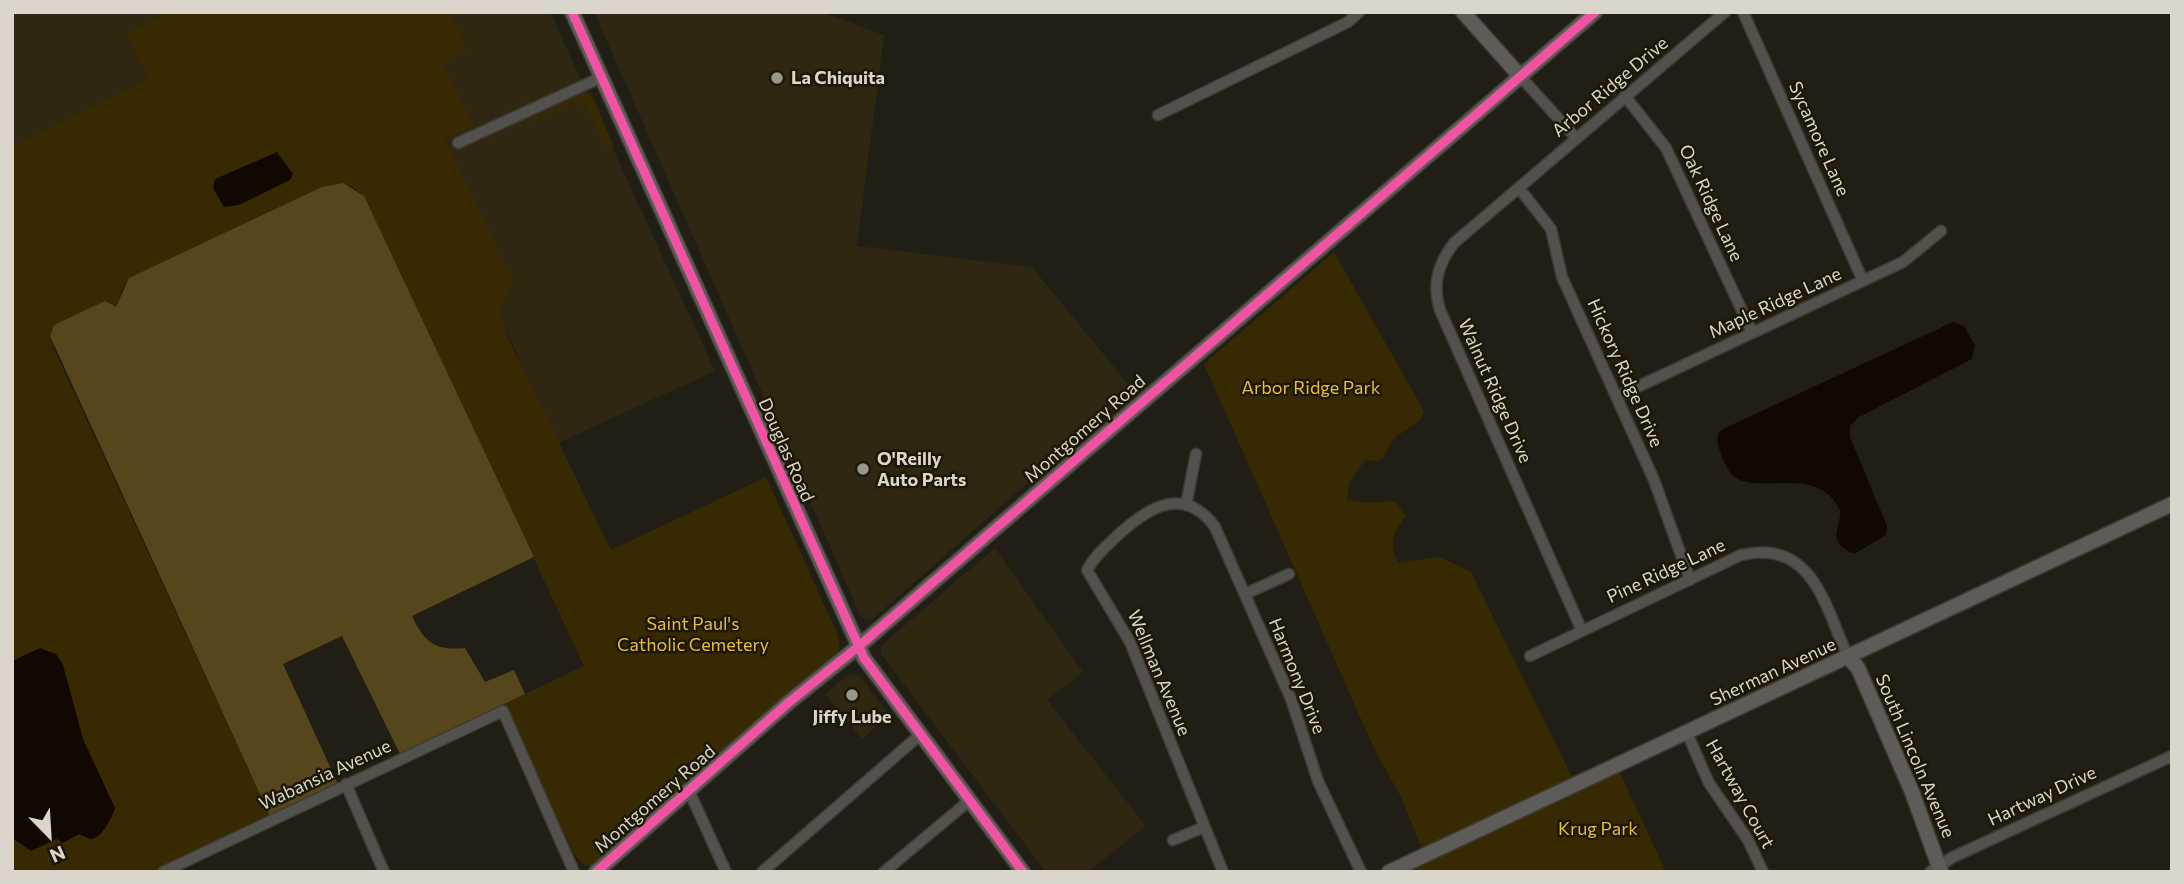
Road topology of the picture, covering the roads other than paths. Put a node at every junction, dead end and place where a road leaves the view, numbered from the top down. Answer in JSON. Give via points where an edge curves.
{"nodes":[{"id":1,"x":572,"y":12,"type":"edge"},
{"id":2,"x":1359,"y":12,"type":"edge"},
{"id":3,"x":1463,"y":12,"type":"edge"},
{"id":4,"x":1595,"y":12,"type":"edge"},
{"id":5,"x":1725,"y":12,"type":"edge"},
{"id":6,"x":1743,"y":12,"type":"edge"},
{"id":7,"x":1520,"y":76,"type":"junction"},
{"id":8,"x":602,"y":77,"type":"junction"},
{"id":9,"x":1625,"y":96,"type":"junction"},
{"id":10,"x":1158,"y":115,"type":"dead end"},
{"id":11,"x":1576,"y":138,"type":"junction"},
{"id":12,"x":458,"y":143,"type":"dead end"},
{"id":13,"x":1519,"y":188,"type":"junction"},
{"id":14,"x":1941,"y":231,"type":"dead end"},
{"id":15,"x":1863,"y":281,"type":"junction"},
{"id":16,"x":1752,"y":331,"type":"junction"},
{"id":17,"x":1616,"y":397,"type":"junction"},
{"id":18,"x":1196,"y":454,"type":"dead end"},
{"id":19,"x":2172,"y":504,"type":"edge"},
{"id":20,"x":1186,"y":505,"type":"junction"},
{"id":21,"x":1289,"y":574,"type":"dead end"},
{"id":22,"x":1690,"y":580,"type":"junction"},
{"id":23,"x":1245,"y":594,"type":"junction"},
{"id":24,"x":1582,"y":631,"type":"junction"},
{"id":25,"x":859,"y":646,"type":"junction"},
{"id":26,"x":1530,"y":656,"type":"dead end"},
{"id":27,"x":1848,"y":657,"type":"junction"},
{"id":28,"x":1687,"y":733,"type":"junction"},
{"id":29,"x":921,"y":734,"type":"junction"},
{"id":30,"x":2172,"y":756,"type":"edge"},
{"id":31,"x":346,"y":784,"type":"junction"},
{"id":32,"x":689,"y":791,"type":"junction"},
{"id":33,"x":970,"y":800,"type":"junction"},
{"id":34,"x":1204,"y":827,"type":"junction"},
{"id":35,"x":1173,"y":840,"type":"dead end"},
{"id":36,"x":187,"y":860,"type":"junction"},
{"id":37,"x":1937,"y":870,"type":"edge"},
{"id":38,"x":1021,"y":871,"type":"edge"},
{"id":39,"x":163,"y":872,"type":"edge"},
{"id":40,"x":192,"y":872,"type":"edge"},
{"id":41,"x":384,"y":872,"type":"edge"},
{"id":42,"x":574,"y":872,"type":"edge"},
{"id":43,"x":596,"y":872,"type":"edge"},
{"id":44,"x":726,"y":872,"type":"edge"},
{"id":45,"x":762,"y":872,"type":"edge"},
{"id":46,"x":884,"y":872,"type":"edge"},
{"id":47,"x":1223,"y":872,"type":"edge"},
{"id":48,"x":1361,"y":872,"type":"edge"},
{"id":49,"x":1389,"y":872,"type":"edge"},
{"id":50,"x":1763,"y":872,"type":"edge"}],
"edges":[{"from":1,"to":8,"type":"street","name":"Douglas Road"},
{"from":2,"to":10,"type":"street","via":[[1348,22]]},
{"from":3,"to":7,"type":"street"},
{"from":4,"to":7,"type":"street","name":"Montgomery Road"},
{"from":5,"to":9,"type":"street","name":"Arbor Ridge Drive"},
{"from":6,"to":15,"type":"street","name":"Sycamore Lane"},
{"from":7,"to":11,"type":"street"},
{"from":7,"to":25,"type":"street","name":"Montgomery Road"},
{"from":8,"to":12,"type":"street"},
{"from":8,"to":25,"type":"street","name":"Douglas Road"},
{"from":9,"to":11,"type":"street","name":"Arbor Ridge Drive"},
{"from":9,"to":16,"type":"street","name":"Oak Ridge Lane","via":[[1666,148]]},
{"from":11,"to":13,"type":"street","name":"Arbor Ridge Drive"},
{"from":13,"to":17,"type":"street","name":"Hickory Ridge Drive","via":[[1551,229],[1562,277]]},
{"from":13,"to":24,"type":"street","name":"Walnut Ridge Drive","via":[[1445,254],[1436,298]]},
{"from":14,"to":15,"type":"street","name":"Maple Ridge Lane","via":[[1910,257]]},
{"from":15,"to":16,"type":"street","name":"Maple Ridge Lane"},
{"from":16,"to":17,"type":"street","name":"Maple Ridge Lane"},
{"from":17,"to":22,"type":"street","name":"Hickory Ridge Drive","via":[[1654,480]]},
{"from":18,"to":20,"type":"street"},
{"from":19,"to":27,"type":"street","name":"Sherman Avenue"},
{"from":20,"to":23,"type":"street","name":"Harmony Drive","via":[[1208,517],[1215,527]]},
{"from":20,"to":34,"type":"street","name":"Wellman Avenue","via":[[1159,505],[1140,515],[1093,558],[1087,570],[1130,642]]},
{"from":21,"to":23,"type":"street"},
{"from":22,"to":24,"type":"street","name":"Pine Ridge Lane"},
{"from":22,"to":27,"type":"street","name":"Pine Ridge Lane","via":[[1753,552],[1786,556],[1810,573]]},
{"from":23,"to":48,"type":"street","name":"Harmony Drive","via":[[1291,699],[1318,781]]},
{"from":24,"to":26,"type":"street","name":"Pine Ridge Lane"},
{"from":25,"to":29,"type":"street","name":"Douglas Road"},
{"from":25,"to":32,"type":"street","name":"Montgomery Road"},
{"from":27,"to":28,"type":"street","name":"Sherman Avenue"},
{"from":27,"to":37,"type":"street","name":"South Lincoln Avenue","via":[[1912,792]]},
{"from":28,"to":49,"type":"street","name":"Sherman Avenue"},
{"from":28,"to":50,"type":"street","name":"Hartway Court","via":[[1709,783]]},
{"from":29,"to":33,"type":"street","name":"Douglas Road"},
{"from":29,"to":45,"type":"street"},
{"from":30,"to":37,"type":"street","name":"Hartway Drive"},
{"from":31,"to":36,"type":"street","name":"Wabansia Avenue"},
{"from":31,"to":41,"type":"street"},
{"from":31,"to":42,"type":"street","name":"Wabansia Avenue","via":[[503,711]]},
{"from":32,"to":43,"type":"street","name":"Montgomery Road"},
{"from":32,"to":44,"type":"street"},
{"from":33,"to":38,"type":"street","name":"Douglas Road"},
{"from":33,"to":46,"type":"street"},
{"from":34,"to":35,"type":"street"},
{"from":34,"to":47,"type":"street","name":"Wellman Avenue"},
{"from":36,"to":39,"type":"street","name":"Wabansia Avenue"},
{"from":36,"to":40,"type":"street"}]}
